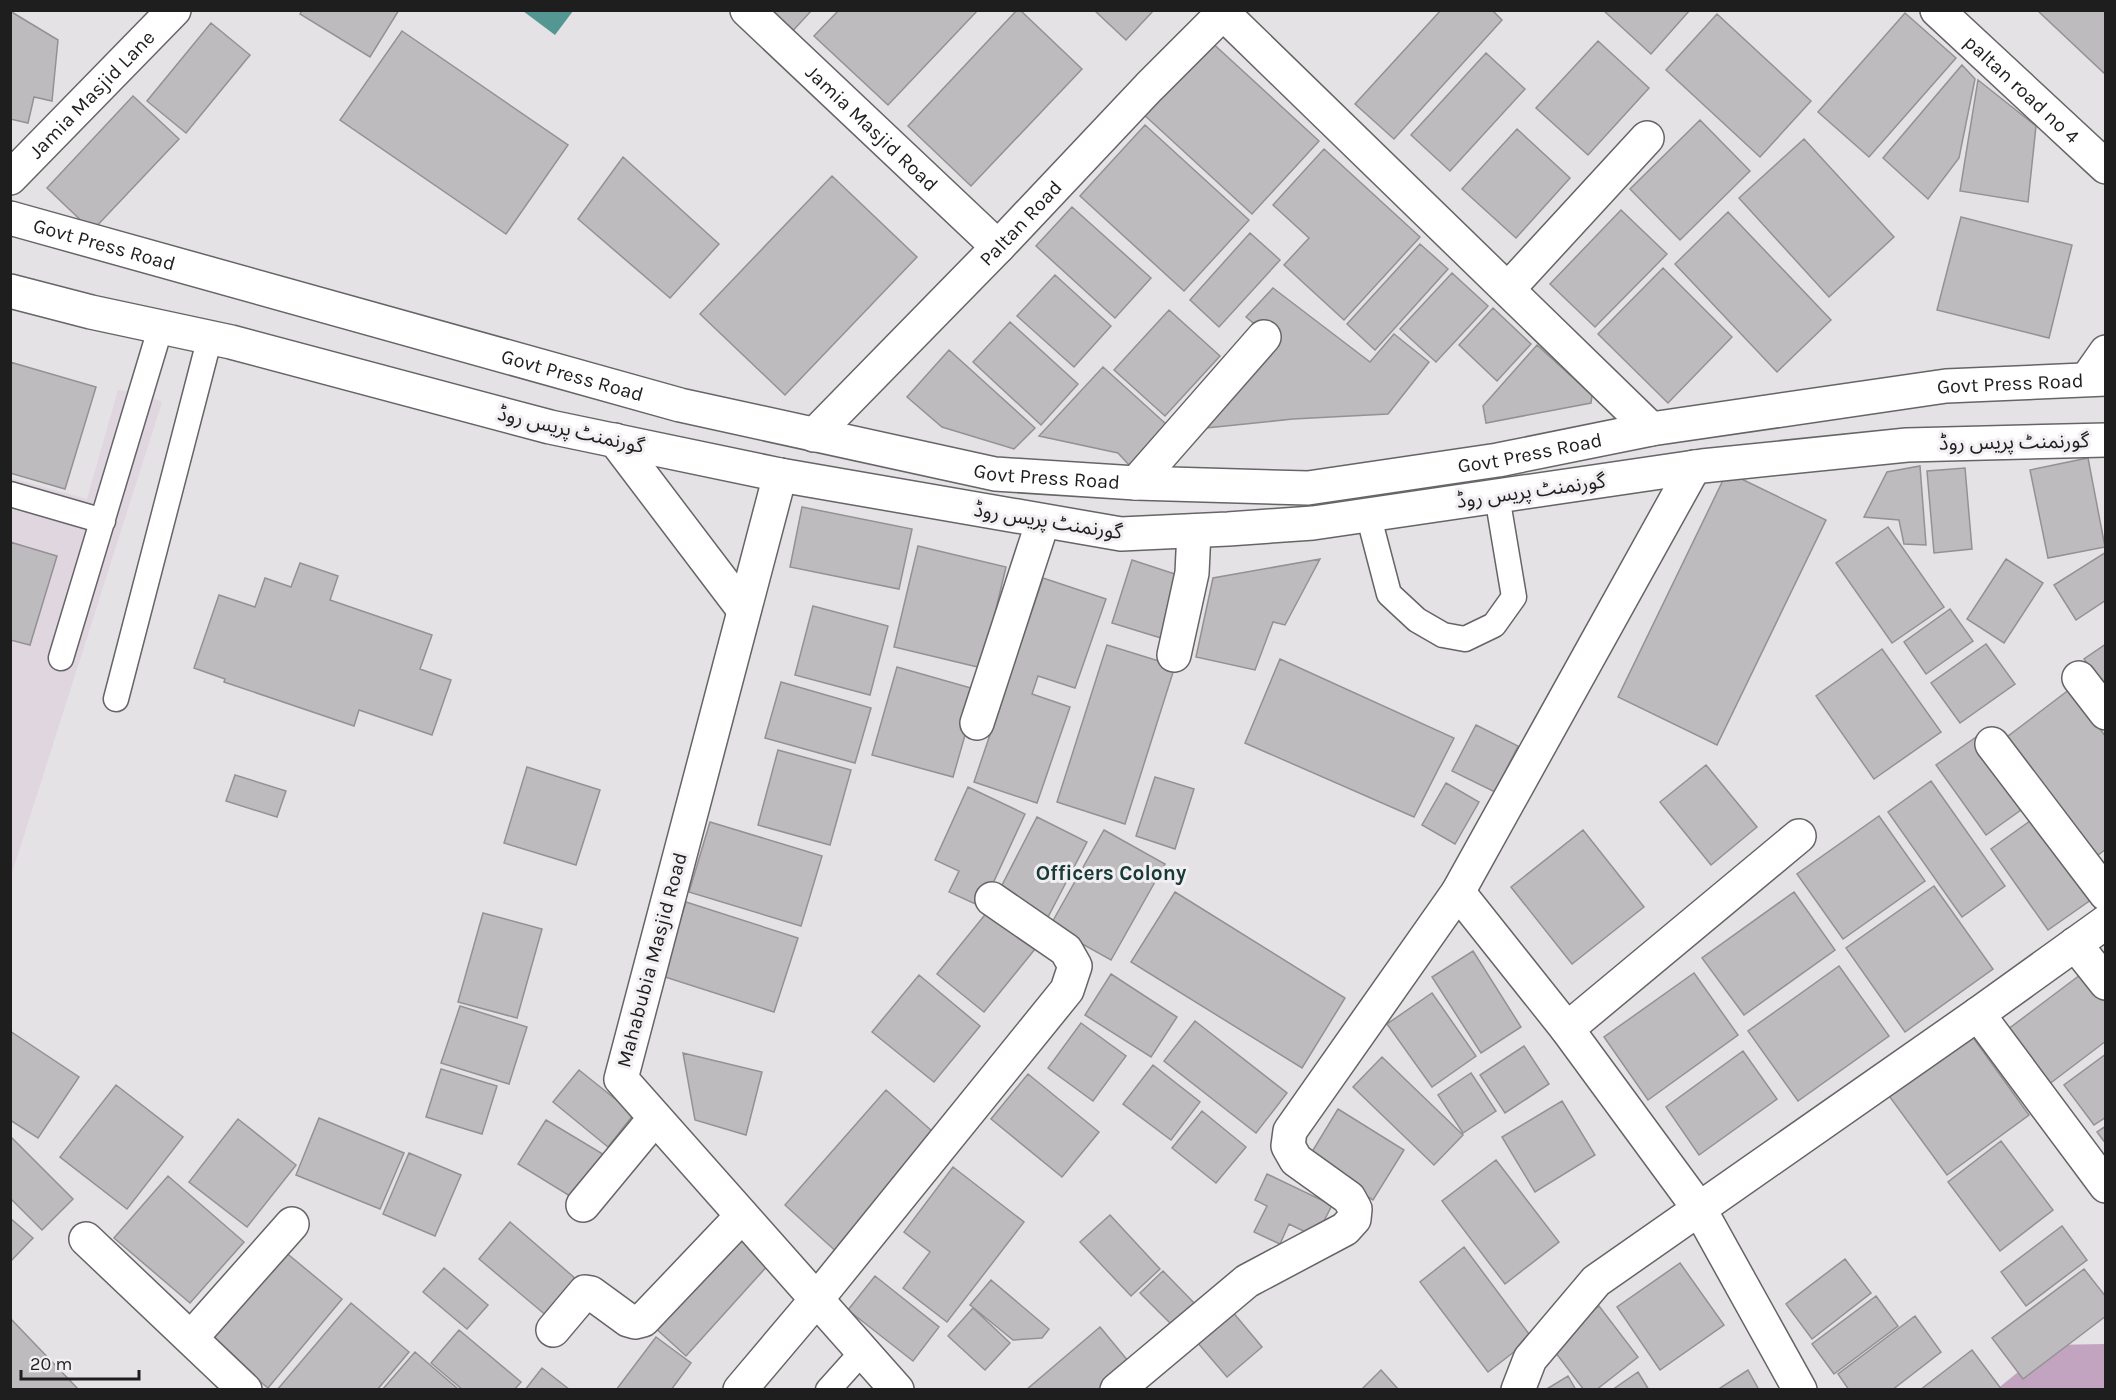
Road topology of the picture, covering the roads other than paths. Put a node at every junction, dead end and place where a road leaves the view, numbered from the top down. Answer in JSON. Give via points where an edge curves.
{"nodes":[{"id":1,"x":174,"y":10,"type":"edge"},
{"id":2,"x":747,"y":10,"type":"edge"},
{"id":3,"x":1937,"y":10,"type":"edge"},
{"id":4,"x":1224,"y":12,"type":"edge"},
{"id":5,"x":1647,"y":138,"type":"dead end"},
{"id":6,"x":2106,"y":167,"type":"edge"},
{"id":7,"x":10,"y":178,"type":"edge"},
{"id":8,"x":10,"y":218,"type":"edge"},
{"id":9,"x":998,"y":247,"type":"junction"},
{"id":10,"x":1508,"y":289,"type":"junction"},
{"id":11,"x":10,"y":291,"type":"edge"},
{"id":12,"x":161,"y":326,"type":"junction"},
{"id":13,"x":210,"y":337,"type":"junction"},
{"id":14,"x":1264,"y":337,"type":"dead end"},
{"id":15,"x":2106,"y":352,"type":"edge"},
{"id":16,"x":2096,"y":379,"type":"edge"},
{"id":17,"x":1651,"y":429,"type":"junction"},
{"id":18,"x":813,"y":435,"type":"junction"},
{"id":19,"x":615,"y":440,"type":"junction"},
{"id":20,"x":2104,"y":442,"type":"edge"},
{"id":21,"x":1694,"y":467,"type":"junction"},
{"id":22,"x":780,"y":475,"type":"junction"},
{"id":23,"x":1136,"y":483,"type":"junction"},
{"id":24,"x":10,"y":494,"type":"edge"},
{"id":25,"x":1497,"y":496,"type":"junction"},
{"id":26,"x":1368,"y":514,"type":"junction"},
{"id":27,"x":103,"y":521,"type":"junction"},
{"id":28,"x":1043,"y":521,"type":"junction"},
{"id":29,"x":1194,"y":531,"type":"junction"},
{"id":30,"x":744,"y":610,"type":"junction"},
{"id":31,"x":1174,"y":656,"type":"dead end"},
{"id":32,"x":61,"y":658,"type":"dead end"},
{"id":33,"x":2079,"y":678,"type":"dead end"},
{"id":34,"x":116,"y":699,"type":"dead end"},
{"id":35,"x":2106,"y":713,"type":"edge"},
{"id":36,"x":977,"y":723,"type":"dead end"},
{"id":37,"x":1992,"y":744,"type":"dead end"},
{"id":38,"x":1799,"y":836,"type":"dead end"},
{"id":39,"x":2101,"y":878,"type":"edge"},
{"id":40,"x":1458,"y":892,"type":"junction"},
{"id":41,"x":992,"y":899,"type":"dead end"},
{"id":42,"x":2106,"y":922,"type":"edge"},
{"id":43,"x":2075,"y":944,"type":"junction"},
{"id":44,"x":2106,"y":983,"type":"edge"},
{"id":45,"x":1978,"y":1014,"type":"junction"},
{"id":46,"x":1567,"y":1029,"type":"junction"},
{"id":47,"x":655,"y":1118,"type":"junction"},
{"id":48,"x":2106,"y":1186,"type":"edge"},
{"id":49,"x":583,"y":1205,"type":"dead end"},
{"id":50,"x":1700,"y":1210,"type":"junction"},
{"id":51,"x":742,"y":1216,"type":"junction"},
{"id":52,"x":292,"y":1224,"type":"dead end"},
{"id":53,"x":86,"y":1239,"type":"dead end"},
{"id":54,"x":816,"y":1300,"type":"junction"},
{"id":55,"x":553,"y":1330,"type":"dead end"},
{"id":56,"x":191,"y":1338,"type":"junction"},
{"id":57,"x":863,"y":1352,"type":"junction"},
{"id":58,"x":245,"y":1389,"type":"edge"},
{"id":59,"x":740,"y":1389,"type":"edge"},
{"id":60,"x":828,"y":1389,"type":"edge"},
{"id":61,"x":897,"y":1389,"type":"edge"},
{"id":62,"x":1117,"y":1389,"type":"edge"},
{"id":63,"x":1518,"y":1389,"type":"edge"},
{"id":64,"x":1800,"y":1389,"type":"edge"}],
"edges":[{"from":1,"to":7,"type":"street","name":"Jamia Masjid Lane"},
{"from":2,"to":9,"type":"street","name":"Jamia Masjid Road"},
{"from":3,"to":6,"type":"street","name":"paltan road no 4"},
{"from":4,"to":9,"type":"street","name":"Paltan Road"},
{"from":4,"to":10,"type":"street"},
{"from":5,"to":10,"type":"street"},
{"from":8,"to":18,"type":"street","name":"Govt Press Road","via":[[680,405]]},
{"from":9,"to":18,"type":"street","name":"Paltan Road"},
{"from":10,"to":17,"type":"street"},
{"from":11,"to":12,"type":"street","name":"گورنمنٹ پریس روڈ"},
{"from":12,"to":13,"type":"street","name":"گورنمنٹ پریس روڈ"},
{"from":12,"to":27,"type":"lane"},
{"from":13,"to":19,"type":"street","name":"گورنمنٹ پریس روڈ","via":[[550,427]]},
{"from":13,"to":34,"type":"lane"},
{"from":14,"to":23,"type":"street"},
{"from":15,"to":16,"type":"street"},
{"from":16,"to":17,"type":"street","name":"Govt Press Road","via":[[1946,386]]},
{"from":17,"to":23,"type":"street","name":"Govt Press Road","via":[[1498,460],[1308,488]]},
{"from":18,"to":23,"type":"street","name":"Govt Press Road","via":[[995,474]]},
{"from":19,"to":22,"type":"street","name":"گورنمنٹ پریس روڈ"},
{"from":19,"to":30,"type":"street"},
{"from":20,"to":21,"type":"street","name":"گورنمنٹ پریس روڈ","via":[[1907,445]]},
{"from":21,"to":25,"type":"street","name":"گورنمنٹ پریس روڈ"},
{"from":21,"to":40,"type":"street"},
{"from":22,"to":28,"type":"street","name":"گورنمنٹ پریس روڈ"},
{"from":22,"to":30,"type":"street","name":"Mahabubia Masjid Road"},
{"from":24,"to":27,"type":"lane"},
{"from":25,"to":26,"type":"street","name":"گورنمنٹ پریس روڈ"},
{"from":25,"to":26,"type":"lane","via":[[1514,597],[1494,625],[1465,639],[1443,635],[1417,620],[1389,594]]},
{"from":26,"to":29,"type":"street","name":"گورنمنٹ پریس روڈ","via":[[1313,523]]},
{"from":27,"to":32,"type":"lane"},
{"from":28,"to":29,"type":"street","name":"گورنمنٹ پریس روڈ","via":[[1121,534]]},
{"from":28,"to":36,"type":"street"},
{"from":29,"to":31,"type":"street","via":[[1192,573]]},
{"from":30,"to":47,"type":"street","name":"Mahabubia Masjid Road","via":[[621,1079]]},
{"from":33,"to":35,"type":"street"},
{"from":37,"to":39,"type":"street"},
{"from":38,"to":46,"type":"street"},
{"from":40,"to":46,"type":"street"},
{"from":40,"to":62,"type":"street","via":[[1290,1131],[1288,1146],[1296,1160],[1349,1198],[1355,1209],[1354,1219],[1345,1229],[1247,1281]]},
{"from":41,"to":54,"type":"street","via":[[1066,950],[1075,966],[1067,990]]},
{"from":42,"to":43,"type":"street"},
{"from":43,"to":44,"type":"street"},
{"from":43,"to":45,"type":"street"},
{"from":45,"to":48,"type":"street"},
{"from":45,"to":50,"type":"street"},
{"from":46,"to":50,"type":"street"},
{"from":47,"to":49,"type":"street"},
{"from":47,"to":51,"type":"street","name":"Mahabubia Masjid Road"},
{"from":50,"to":63,"type":"street","via":[[1596,1281],[1530,1359]]},
{"from":50,"to":64,"type":"street"},
{"from":51,"to":54,"type":"street","name":"Mahabubia Masjid Road"},
{"from":51,"to":55,"type":"street","via":[[643,1320],[628,1320],[585,1292]]},
{"from":52,"to":56,"type":"street"},
{"from":53,"to":56,"type":"street"},
{"from":54,"to":57,"type":"street","name":"Mahabubia Masjid Road"},
{"from":54,"to":59,"type":"street"},
{"from":56,"to":58,"type":"street"},
{"from":57,"to":60,"type":"lane"},
{"from":57,"to":61,"type":"street","name":"Mahabubia Masjid Road"}]}
